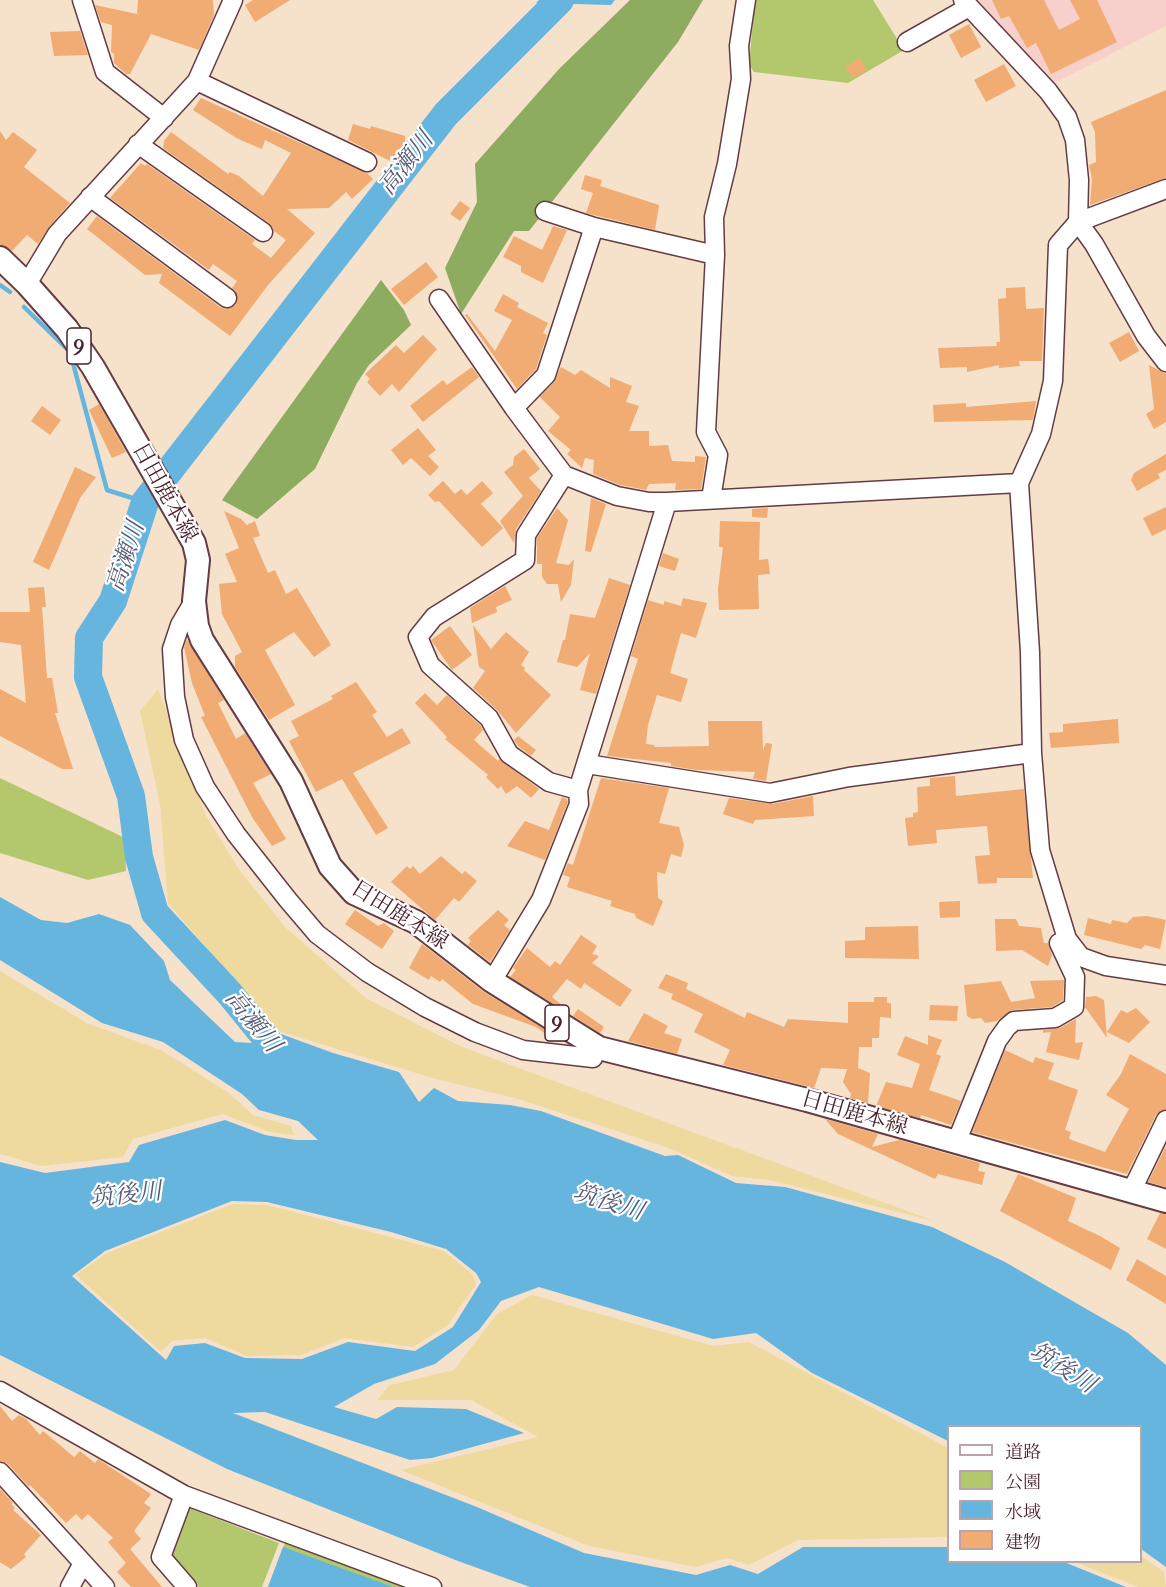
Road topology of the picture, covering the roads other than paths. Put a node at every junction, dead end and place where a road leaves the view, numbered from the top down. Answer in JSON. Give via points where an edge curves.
{"nodes":[{"id":1,"x":82,"y":0,"type":"edge"},
{"id":2,"x":233,"y":0,"type":"edge"},
{"id":3,"x":746,"y":0,"type":"edge"},
{"id":4,"x":966,"y":3,"type":"edge"},
{"id":5,"x":907,"y":42,"type":"dead end"},
{"id":6,"x":197,"y":81,"type":"junction"},
{"id":7,"x":164,"y":118,"type":"junction"},
{"id":8,"x":138,"y":144,"type":"junction"},
{"id":9,"x":367,"y":162,"type":"dead end"},
{"id":10,"x":1166,"y":189,"type":"edge"},
{"id":11,"x":90,"y":197,"type":"junction"},
{"id":12,"x":545,"y":211,"type":"dead end"},
{"id":13,"x":1078,"y":222,"type":"junction"},
{"id":14,"x":594,"y":227,"type":"junction"},
{"id":15,"x":263,"y":232,"type":"dead end"},
{"id":16,"x":715,"y":255,"type":"junction"},
{"id":17,"x":0,"y":258,"type":"edge"},
{"id":18,"x":27,"y":284,"type":"junction"},
{"id":19,"x":226,"y":298,"type":"dead end"},
{"id":20,"x":439,"y":299,"type":"dead end"},
{"id":21,"x":1166,"y":362,"type":"edge"},
{"id":22,"x":513,"y":408,"type":"junction"},
{"id":23,"x":564,"y":475,"type":"junction"},
{"id":24,"x":1019,"y":483,"type":"junction"},
{"id":25,"x":711,"y":499,"type":"junction"},
{"id":26,"x":667,"y":502,"type":"junction"},
{"id":27,"x":194,"y":602,"type":"junction"},
{"id":28,"x":1032,"y":753,"type":"junction"},
{"id":29,"x":586,"y":764,"type":"junction"},
{"id":30,"x":578,"y":790,"type":"junction"},
{"id":31,"x":1047,"y":871,"type":"junction"},
{"id":32,"x":1166,"y":975,"type":"edge"},
{"id":33,"x":492,"y":981,"type":"junction"},
{"id":34,"x":593,"y":1058,"type":"dead end"},
{"id":35,"x":1166,"y":1119,"type":"edge"},
{"id":36,"x":956,"y":1143,"type":"junction"},
{"id":37,"x":1131,"y":1192,"type":"junction"},
{"id":38,"x":1166,"y":1201,"type":"edge"},
{"id":39,"x":0,"y":1391,"type":"edge"},
{"id":40,"x":0,"y":1472,"type":"edge"},
{"id":41,"x":184,"y":1494,"type":"junction"},
{"id":42,"x":84,"y":1563,"type":"junction"},
{"id":43,"x":70,"y":1587,"type":"edge"},
{"id":44,"x":105,"y":1587,"type":"edge"},
{"id":45,"x":187,"y":1587,"type":"edge"},
{"id":46,"x":432,"y":1587,"type":"edge"}],
"edges":[{"from":1,"to":7,"type":"street","via":[[105,72]]},
{"from":2,"to":6,"type":"street"},
{"from":3,"to":16,"type":"street","via":[[739,46],[741,79],[714,217]]},
{"from":4,"to":5,"type":"street"},
{"from":4,"to":13,"type":"street","via":[[1067,117],[1076,150]]},
{"from":6,"to":7,"type":"street"},
{"from":6,"to":9,"type":"street"},
{"from":7,"to":8,"type":"street"},
{"from":8,"to":11,"type":"street"},
{"from":8,"to":15,"type":"street"},
{"from":10,"to":13,"type":"street"},
{"from":11,"to":18,"type":"street","via":[[57,234]]},
{"from":11,"to":19,"type":"street"},
{"from":12,"to":14,"type":"street"},
{"from":13,"to":21,"type":"street","via":[[1146,336]]},
{"from":13,"to":24,"type":"street","via":[[1058,245],[1053,381],[1041,434]]},
{"from":14,"to":16,"type":"street"},
{"from":14,"to":22,"type":"street","via":[[546,375]]},
{"from":16,"to":25,"type":"street","via":[[706,432],[718,455]]},
{"from":17,"to":18,"type":"main road","name":"日田鹿本線","number":"9"},
{"from":18,"to":27,"type":"main road","name":"日田鹿本線","number":"9","via":[[67,329],[93,367],[194,543],[198,560]]},
{"from":20,"to":22,"type":"street"},
{"from":22,"to":23,"type":"street"},
{"from":23,"to":26,"type":"street","via":[[617,496]]},
{"from":23,"to":30,"type":"street","via":[[526,535],[525,560],[434,616],[418,637],[430,664],[489,718],[509,754],[549,782]]},
{"from":24,"to":25,"type":"street"},
{"from":24,"to":28,"type":"street"},
{"from":25,"to":26,"type":"street"},
{"from":26,"to":29,"type":"street"},
{"from":27,"to":33,"type":"main road","name":"日田鹿本線","number":"9","via":[[202,640],[291,781],[336,873],[354,893],[416,922]]},
{"from":27,"to":34,"type":"street","via":[[172,649],[175,697],[184,740],[206,787],[236,834],[317,934],[367,972],[475,1032],[523,1050]]},
{"from":28,"to":29,"type":"street","via":[[849,777],[770,793]]},
{"from":28,"to":31,"type":"street","via":[[1040,850]]},
{"from":29,"to":30,"type":"street"},
{"from":30,"to":33,"type":"street","via":[[579,804],[541,900]]},
{"from":31,"to":32,"type":"street","via":[[1067,939],[1081,957],[1106,966]]},
{"from":31,"to":36,"type":"street","via":[[1046,885],[1059,942],[1075,977],[1074,1007],[1055,1018],[1014,1021],[1007,1027],[996,1041]]},
{"from":33,"to":36,"type":"main road","name":"日田鹿本線","number":"9","via":[[599,1048],[807,1100]]},
{"from":35,"to":37,"type":"street"},
{"from":36,"to":37,"type":"main road","name":"日田鹿本線","number":"9"},
{"from":37,"to":38,"type":"main road","name":"日田鹿本線","number":"9"},
{"from":39,"to":41,"type":"street"},
{"from":40,"to":42,"type":"street"},
{"from":41,"to":45,"type":"street","via":[[161,1557]]},
{"from":41,"to":46,"type":"street"},
{"from":42,"to":43,"type":"street"},
{"from":42,"to":44,"type":"street"}]}
